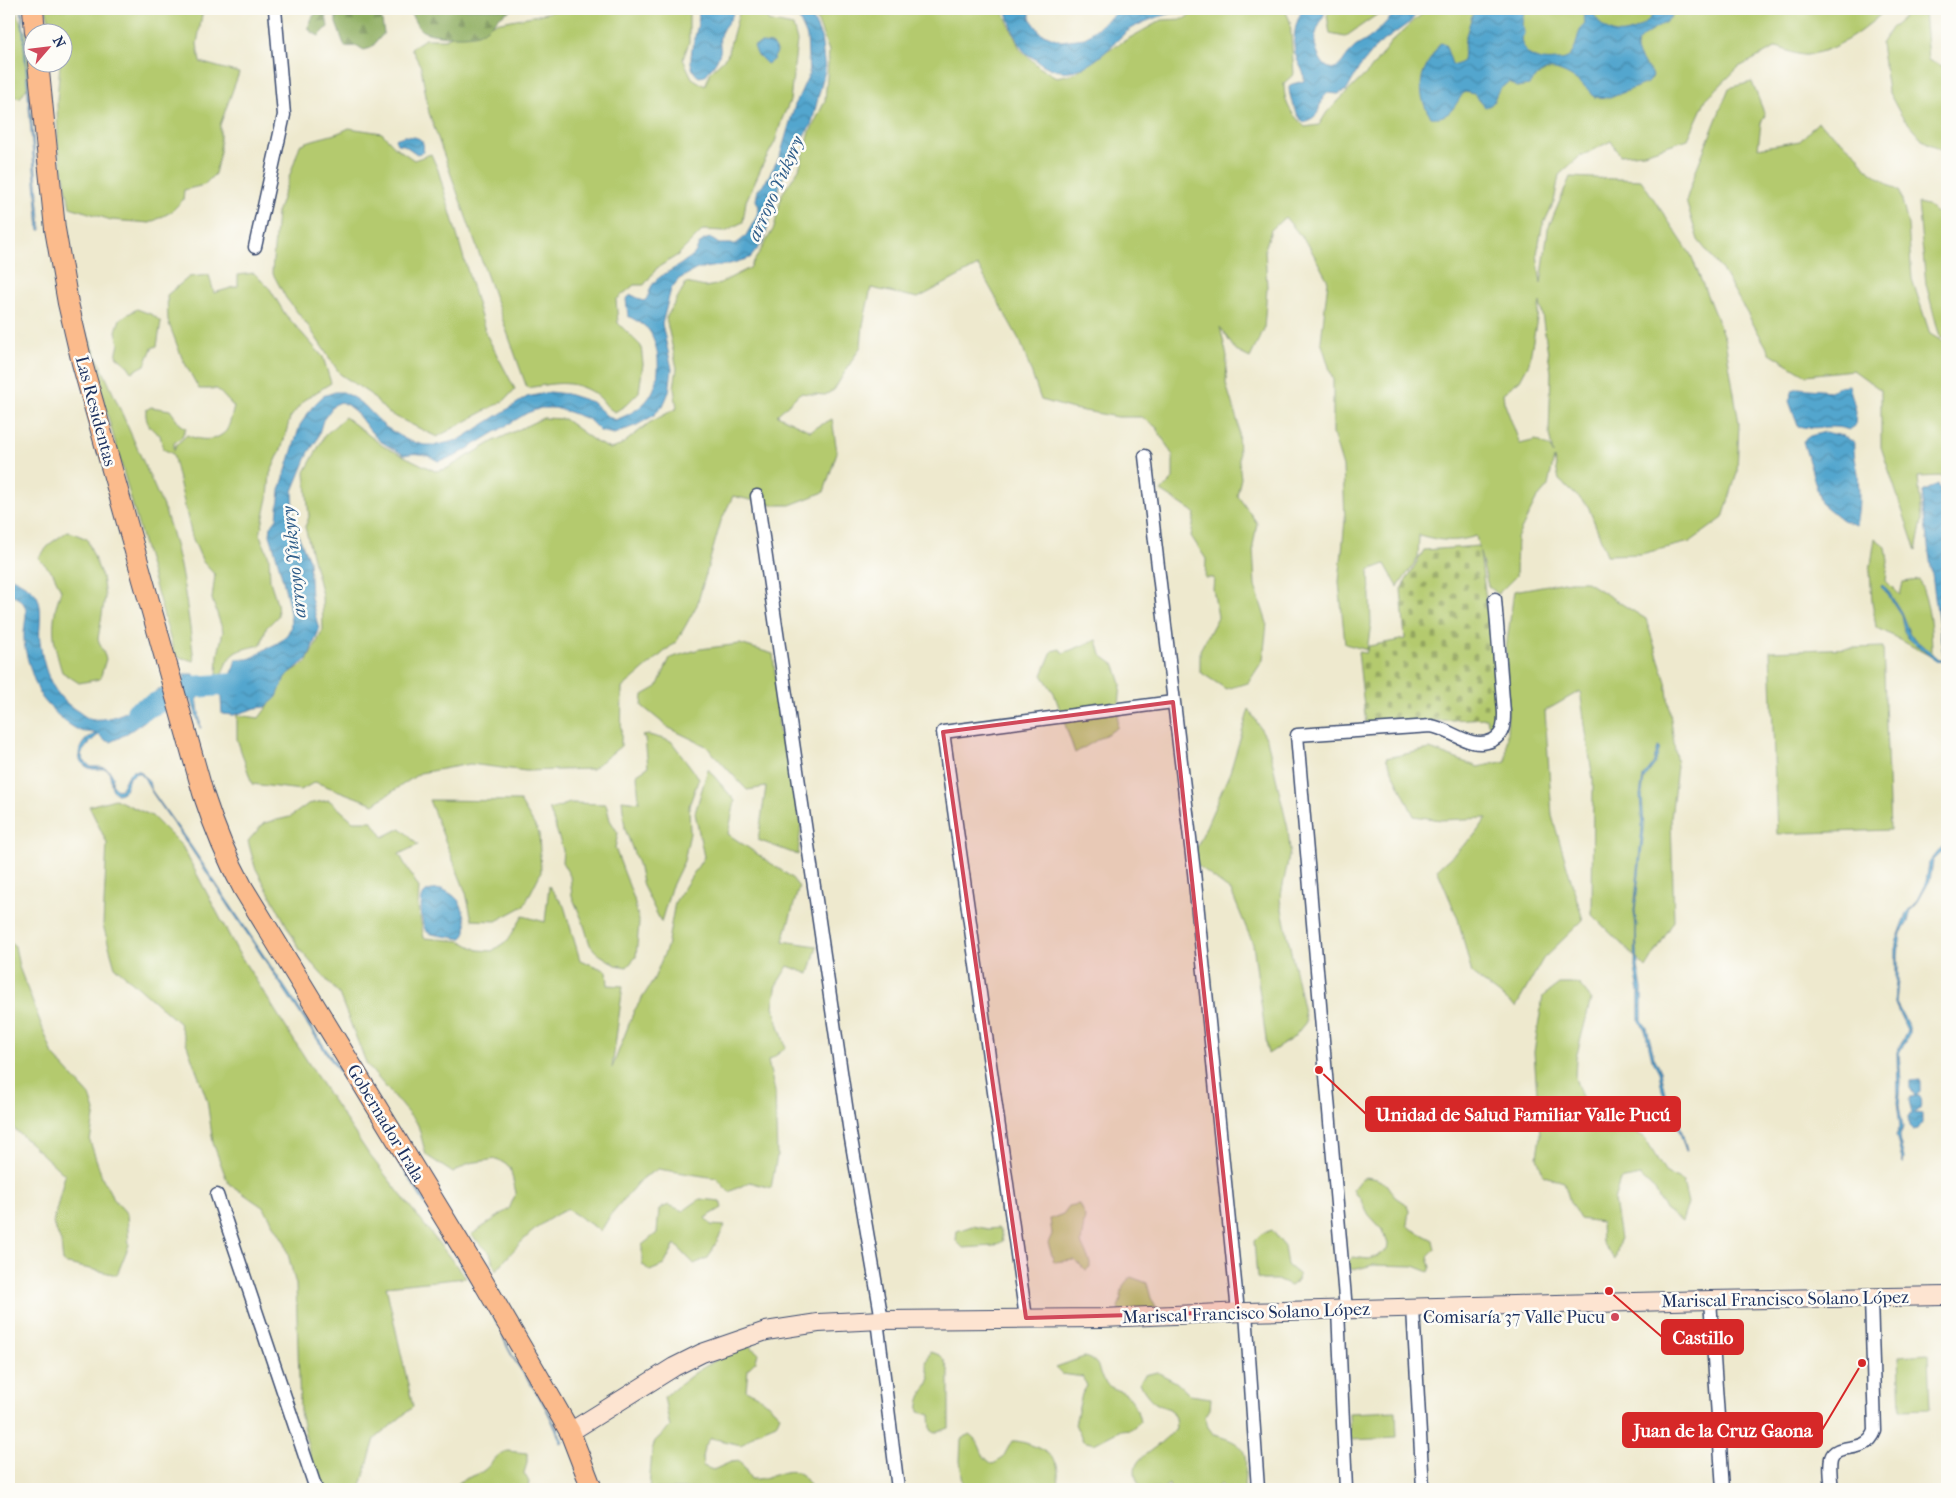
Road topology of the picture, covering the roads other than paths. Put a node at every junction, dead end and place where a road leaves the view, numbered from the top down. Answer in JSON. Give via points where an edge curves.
{"nodes":[{"id":1,"x":33,"y":9,"type":"edge"},
{"id":2,"x":274,"y":9,"type":"edge"},
{"id":3,"x":34,"y":22,"type":"edge"},
{"id":4,"x":39,"y":72,"type":"edge"},
{"id":5,"x":255,"y":247,"type":"dead end"},
{"id":6,"x":1145,"y":456,"type":"dead end"},
{"id":7,"x":757,"y":496,"type":"dead end"},
{"id":8,"x":1495,"y":599,"type":"dead end"},
{"id":9,"x":1173,"y":702,"type":"junction"},
{"id":10,"x":192,"y":753,"type":"joint"},
{"id":11,"x":217,"y":1195,"type":"dead end"},
{"id":12,"x":1947,"y":1296,"type":"edge"},
{"id":13,"x":1871,"y":1298,"type":"junction"},
{"id":14,"x":1710,"y":1300,"type":"junction"},
{"id":15,"x":1413,"y":1308,"type":"junction"},
{"id":16,"x":1342,"y":1310,"type":"junction"},
{"id":17,"x":1242,"y":1312,"type":"junction"},
{"id":18,"x":1026,"y":1318,"type":"junction"},
{"id":19,"x":880,"y":1320,"type":"junction"},
{"id":20,"x":570,"y":1432,"type":"junction"},
{"id":21,"x":316,"y":1489,"type":"edge"},
{"id":22,"x":592,"y":1489,"type":"edge"},
{"id":23,"x":898,"y":1489,"type":"edge"},
{"id":24,"x":1258,"y":1489,"type":"edge"},
{"id":25,"x":1346,"y":1489,"type":"edge"},
{"id":26,"x":1423,"y":1489,"type":"edge"},
{"id":27,"x":1723,"y":1489,"type":"edge"},
{"id":28,"x":1832,"y":1489,"type":"edge"}],
"edges":[{"from":1,"to":3,"type":"main road"},
{"from":2,"to":5,"type":"street","via":[[284,115]]},
{"from":4,"to":10,"type":"main road","name":"Las Residentas","via":[[55,229],[68,302],[82,363]]},
{"from":6,"to":9,"type":"street"},
{"from":7,"to":19,"type":"street"},
{"from":8,"to":16,"type":"street","via":[[1504,724],[1495,738],[1484,742],[1469,741],[1431,726],[1297,735]]},
{"from":9,"to":17,"type":"street"},
{"from":9,"to":18,"type":"street","via":[[943,732]]},
{"from":10,"to":20,"type":"main road","name":"Gobernador Irala","via":[[216,836],[228,862],[478,1273]]},
{"from":11,"to":21,"type":"street"},
{"from":12,"to":13,"type":"main road","name":"Mariscal Francisco Solano López"},
{"from":13,"to":14,"type":"main road","name":"Mariscal Francisco Solano López"},
{"from":13,"to":28,"type":"street","via":[[1875,1431],[1867,1443],[1833,1454]]},
{"from":14,"to":15,"type":"main road","name":"Mariscal Francisco Solano López"},
{"from":14,"to":27,"type":"street"},
{"from":15,"to":16,"type":"main road","name":"Mariscal Francisco Solano López"},
{"from":15,"to":26,"type":"street"},
{"from":16,"to":17,"type":"main road","name":"Mariscal Francisco Solano López"},
{"from":16,"to":25,"type":"street"},
{"from":17,"to":18,"type":"main road","name":"Mariscal Francisco Solano López"},
{"from":17,"to":24,"type":"street"},
{"from":18,"to":19,"type":"main road","name":"Mariscal Francisco Solano López"},
{"from":19,"to":20,"type":"main road","name":"Mariscal Francisco Solano López","via":[[795,1326],[730,1342],[674,1368]]},
{"from":19,"to":23,"type":"street"},
{"from":20,"to":22,"type":"main road","name":"Gobernador Irala"}]}
